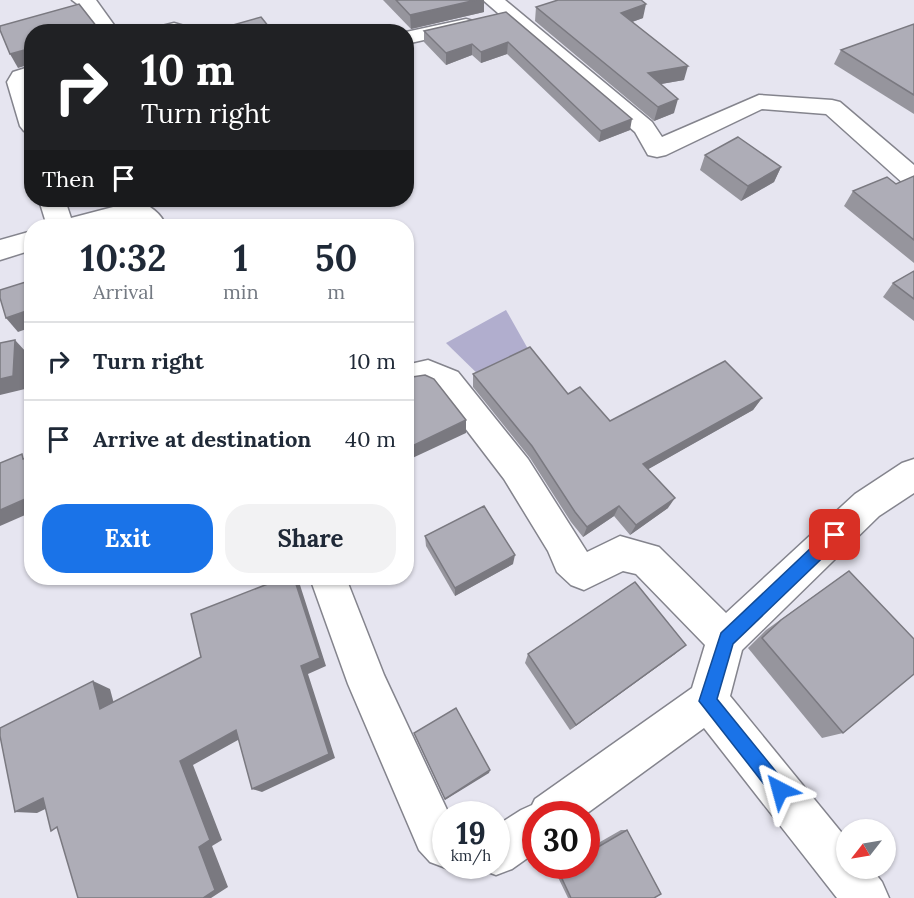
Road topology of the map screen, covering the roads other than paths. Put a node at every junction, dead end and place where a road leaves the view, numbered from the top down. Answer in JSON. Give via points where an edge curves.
{"nodes":[{"id":1,"x":82,"y":0,"type":"edge"},
{"id":2,"x":510,"y":8,"type":"edge"},
{"id":3,"x":103,"y":24,"type":"edge"},
{"id":4,"x":414,"y":36,"type":"edge"},
{"id":5,"x":17,"y":83,"type":"edge"},
{"id":6,"x":24,"y":103,"type":"edge"},
{"id":7,"x":914,"y":179,"type":"edge"},
{"id":8,"x":97,"y":219,"type":"edge"},
{"id":9,"x":148,"y":219,"type":"edge"},
{"id":10,"x":24,"y":242,"type":"edge"},
{"id":11,"x":0,"y":250,"type":"edge"},
{"id":12,"x":414,"y":376,"type":"edge"},
{"id":13,"x":914,"y":474,"type":"edge"},
{"id":14,"x":331,"y":585,"type":"edge"},
{"id":15,"x":726,"y":639,"type":"junction"},
{"id":16,"x":708,"y":701,"type":"junction"},
{"id":17,"x":568,"y":801,"type":"edge"},
{"id":18,"x":432,"y":827,"type":"edge"},
{"id":19,"x":866,"y":898,"type":"edge"}],
"edges":[{"from":1,"to":3,"type":"street"},
{"from":2,"to":4,"type":"street"},
{"from":2,"to":7,"type":"street","via":[[644,127],[657,149],[759,102],[832,107]]},
{"from":5,"to":6,"type":"street"},
{"from":8,"to":9,"type":"street","via":[[136,210]]},
{"from":10,"to":11,"type":"street"},
{"from":12,"to":15,"type":"street","via":[[428,372],[447,381],[516,469],[570,560],[584,573],[620,553],[646,558]]},
{"from":13,"to":15,"type":"street","via":[[867,505]]},
{"from":14,"to":18,"type":"street","via":[[368,684]]},
{"from":15,"to":16,"type":"street"},
{"from":16,"to":17,"type":"street"},
{"from":16,"to":19,"type":"street"}]}
